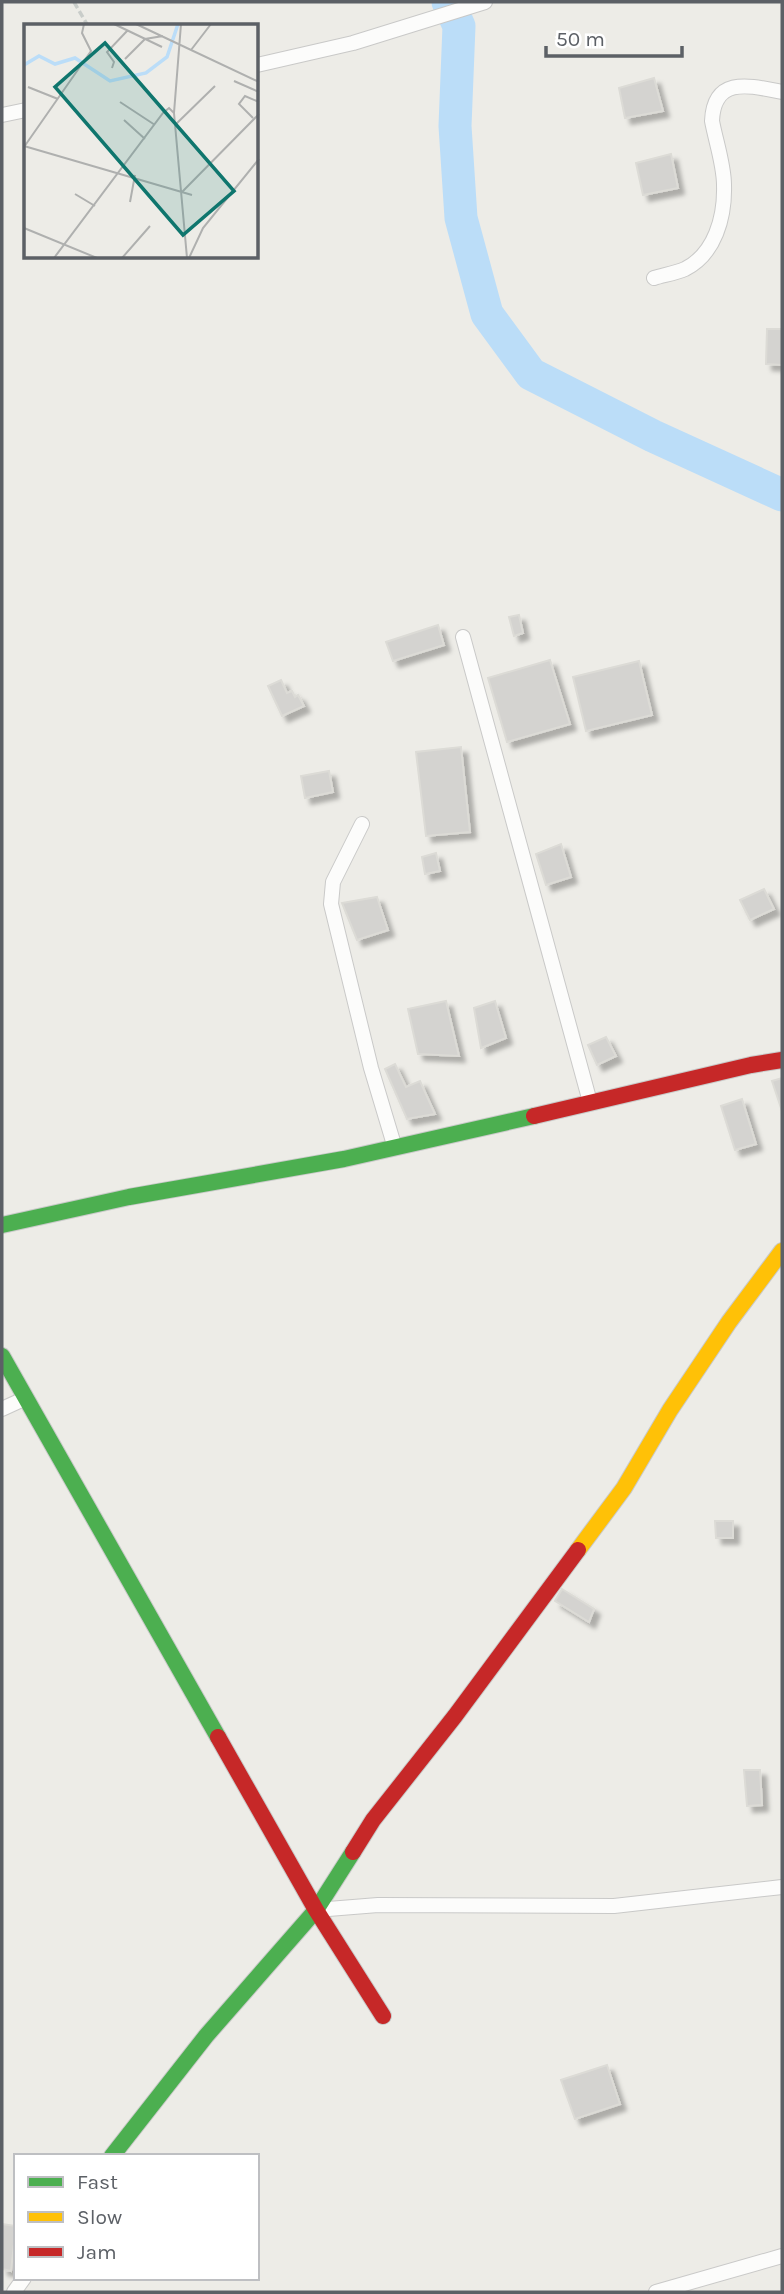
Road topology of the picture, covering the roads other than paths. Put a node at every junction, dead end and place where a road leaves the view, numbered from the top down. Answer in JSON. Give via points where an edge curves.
{"nodes":[{"id":1,"x":485,"y":2,"type":"edge"},
{"id":2,"x":259,"y":65,"type":"edge"},
{"id":3,"x":782,"y":92,"type":"edge"},
{"id":4,"x":24,"y":110,"type":"edge"},
{"id":5,"x":2,"y":115,"type":"edge"},
{"id":6,"x":654,"y":278,"type":"dead end"},
{"id":7,"x":463,"y":637,"type":"dead end"},
{"id":8,"x":362,"y":824,"type":"dead end"},
{"id":9,"x":782,"y":1060,"type":"edge"},
{"id":10,"x":590,"y":1102,"type":"junction"},
{"id":11,"x":395,"y":1149,"type":"junction"},
{"id":12,"x":2,"y":1225,"type":"edge"},
{"id":13,"x":782,"y":1251,"type":"edge"},
{"id":14,"x":777,"y":1266,"type":"edge"},
{"id":15,"x":2,"y":1356,"type":"edge"},
{"id":16,"x":26,"y":1398,"type":"junction"},
{"id":17,"x":2,"y":1409,"type":"edge"},
{"id":18,"x":782,"y":1886,"type":"edge"},
{"id":19,"x":316,"y":1910,"type":"junction"},
{"id":20,"x":383,"y":2016,"type":"dead end"},
{"id":21,"x":114,"y":2154,"type":"edge"},
{"id":22,"x":782,"y":2256,"type":"edge"},
{"id":23,"x":656,"y":2292,"type":"edge"}],
"edges":[{"from":1,"to":2,"type":"street","via":[[353,43]]},
{"from":3,"to":6,"type":"street","via":[[744,85],[719,97],[712,121],[724,185],[716,235],[698,261]]},
{"from":4,"to":5,"type":"street"},
{"from":7,"to":10,"type":"street"},
{"from":8,"to":11,"type":"street","via":[[333,882],[331,904]]},
{"from":9,"to":10,"type":"street"},
{"from":10,"to":11,"type":"street"},
{"from":11,"to":12,"type":"street"},
{"from":13,"to":14,"type":"street"},
{"from":14,"to":19,"type":"street","via":[[729,1322],[624,1488],[373,1820]]},
{"from":15,"to":16,"type":"street"},
{"from":16,"to":17,"type":"street"},
{"from":16,"to":19,"type":"street"},
{"from":18,"to":19,"type":"street","via":[[614,1906],[378,1905]]},
{"from":19,"to":20,"type":"street"},
{"from":19,"to":21,"type":"street","via":[[206,2036]]},
{"from":22,"to":23,"type":"street"}]}
